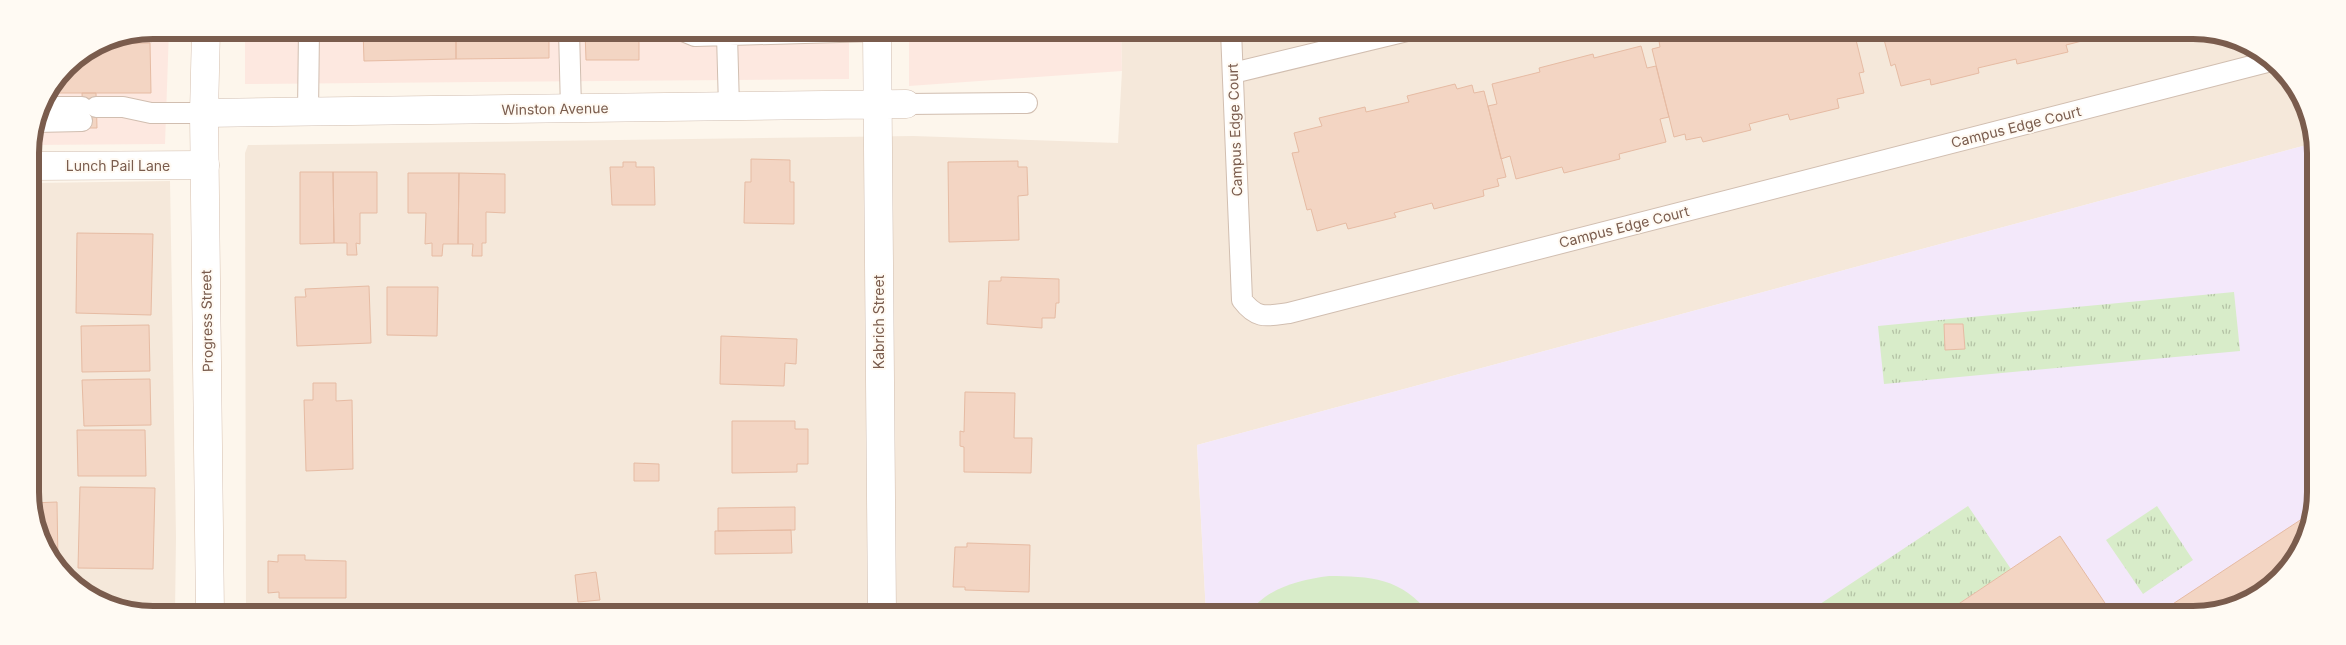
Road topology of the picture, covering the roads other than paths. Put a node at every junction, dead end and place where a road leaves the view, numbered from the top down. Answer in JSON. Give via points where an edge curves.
{"nodes":[{"id":1,"x":206,"y":39,"type":"edge"},
{"id":2,"x":309,"y":39,"type":"edge"},
{"id":3,"x":569,"y":39,"type":"edge"},
{"id":4,"x":727,"y":39,"type":"edge"},
{"id":5,"x":876,"y":39,"type":"edge"},
{"id":6,"x":1231,"y":39,"type":"edge"},
{"id":7,"x":1378,"y":39,"type":"edge"},
{"id":8,"x":2264,"y":63,"type":"edge"},
{"id":9,"x":1233,"y":73,"type":"junction"},
{"id":10,"x":1027,"y":102,"type":"dead end"},
{"id":11,"x":906,"y":104,"type":"joint"},
{"id":12,"x":878,"y":105,"type":"junction"},
{"id":13,"x":729,"y":107,"type":"junction"},
{"id":14,"x":47,"y":108,"type":"edge"},
{"id":15,"x":571,"y":109,"type":"junction"},
{"id":16,"x":308,"y":112,"type":"junction"},
{"id":17,"x":89,"y":114,"type":"junction"},
{"id":18,"x":204,"y":114,"type":"junction"},
{"id":19,"x":44,"y":121,"type":"edge"},
{"id":20,"x":205,"y":165,"type":"junction"},
{"id":21,"x":39,"y":166,"type":"edge"},
{"id":22,"x":210,"y":606,"type":"edge"},
{"id":23,"x":882,"y":606,"type":"edge"}],
"edges":[{"from":1,"to":18,"type":"street","name":"Progress Street"},
{"from":2,"to":16,"type":"lane"},
{"from":3,"to":15,"type":"lane"},
{"from":4,"to":13,"type":"lane"},
{"from":5,"to":12,"type":"street","name":"Kabrich Street"},
{"from":6,"to":9,"type":"lane","name":"Campus Edge Court"},
{"from":7,"to":9,"type":"lane"},
{"from":8,"to":9,"type":"lane","name":"Campus Edge Court","via":[[1289,313],[1262,317],[1242,300]]},
{"from":10,"to":11,"type":"lane"},
{"from":11,"to":12,"type":"street","name":"Winston Avenue"},
{"from":12,"to":13,"type":"street","name":"Winston Avenue"},
{"from":12,"to":23,"type":"street","name":"Kabrich Street"},
{"from":13,"to":15,"type":"street","name":"Winston Avenue"},
{"from":14,"to":17,"type":"lane"},
{"from":15,"to":16,"type":"street","name":"Winston Avenue"},
{"from":16,"to":18,"type":"street","name":"Winston Avenue"},
{"from":17,"to":18,"type":"lane","via":[[123,120],[151,113]]},
{"from":17,"to":19,"type":"lane"},
{"from":18,"to":20,"type":"street","name":"Progress Street"},
{"from":20,"to":21,"type":"street","name":"Lunch Pail Lane"},
{"from":20,"to":22,"type":"street","name":"Progress Street"}]}
